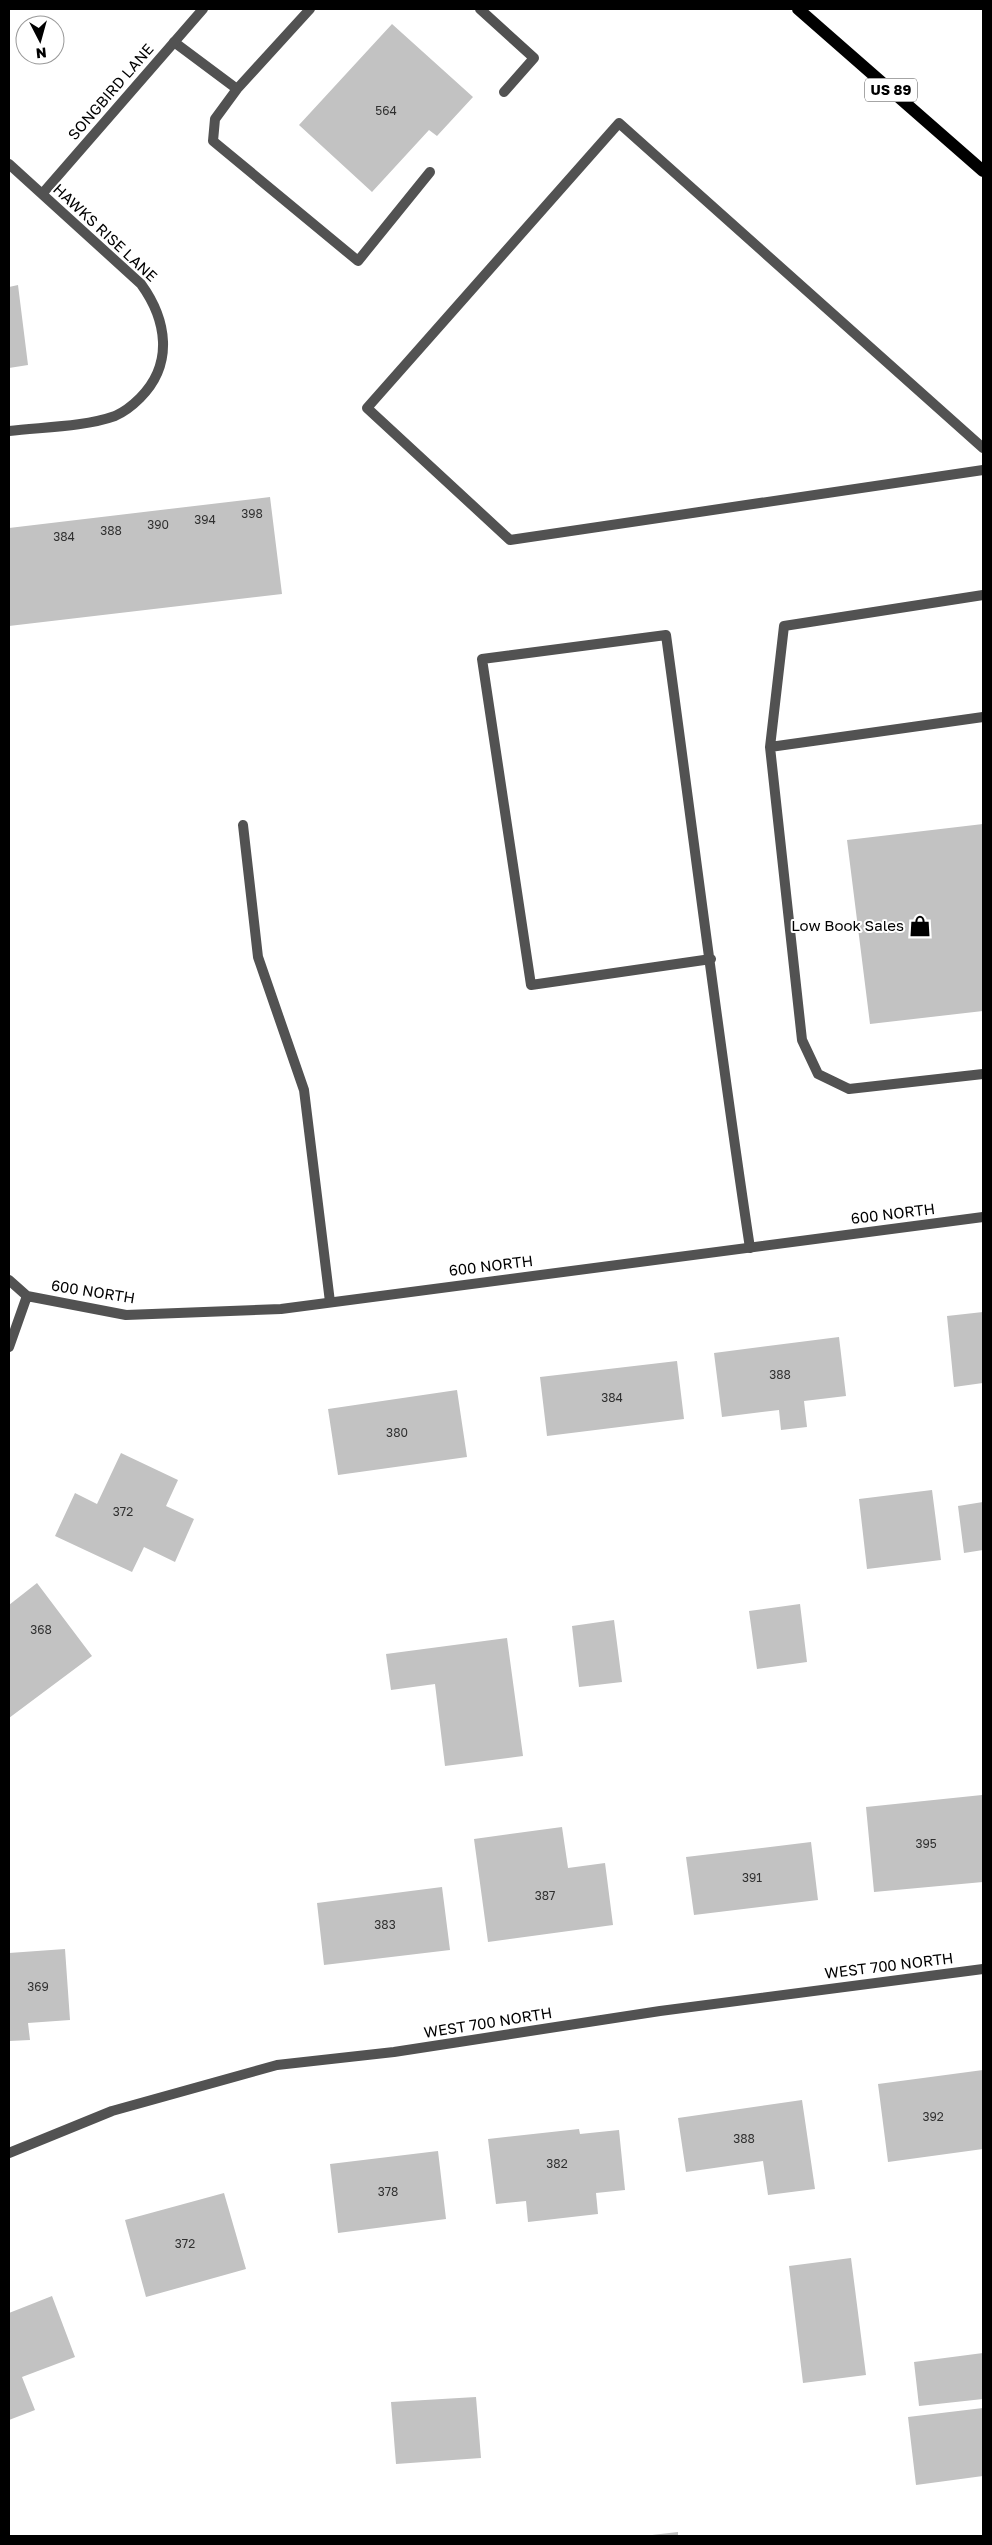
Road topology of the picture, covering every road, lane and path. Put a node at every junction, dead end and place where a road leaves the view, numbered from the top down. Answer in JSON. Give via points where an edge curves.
{"nodes":[{"id":1,"x":203,"y":9,"type":"edge"},
{"id":2,"x":310,"y":9,"type":"edge"},
{"id":3,"x":480,"y":9,"type":"edge"},
{"id":4,"x":798,"y":9,"type":"edge"},
{"id":5,"x":174,"y":42,"type":"junction"},
{"id":6,"x":237,"y":89,"type":"junction"},
{"id":7,"x":504,"y":92,"type":"dead end"},
{"id":8,"x":9,"y":164,"type":"edge"},
{"id":9,"x":983,"y":171,"type":"edge"},
{"id":10,"x":430,"y":172,"type":"dead end"},
{"id":11,"x":42,"y":194,"type":"junction"},
{"id":12,"x":9,"y":431,"type":"edge"},
{"id":13,"x":983,"y":448,"type":"edge"},
{"id":14,"x":983,"y":470,"type":"edge"},
{"id":15,"x":983,"y":595,"type":"edge"},
{"id":16,"x":983,"y":717,"type":"edge"},
{"id":17,"x":770,"y":747,"type":"junction"},
{"id":18,"x":242,"y":825,"type":"dead end"},
{"id":19,"x":711,"y":959,"type":"junction"},
{"id":20,"x":983,"y":1074,"type":"edge"},
{"id":21,"x":983,"y":1217,"type":"edge"},
{"id":22,"x":750,"y":1248,"type":"junction"},
{"id":23,"x":9,"y":1280,"type":"edge"},
{"id":24,"x":27,"y":1296,"type":"junction"},
{"id":25,"x":330,"y":1302,"type":"junction"},
{"id":26,"x":9,"y":1347,"type":"edge"},
{"id":27,"x":983,"y":1969,"type":"edge"},
{"id":28,"x":9,"y":2153,"type":"edge"}],
"edges":[{"from":1,"to":5,"type":"street","name":"SONGBIRD LANE"},
{"from":2,"to":6,"type":"street"},
{"from":3,"to":7,"type":"street","via":[[534,58]]},
{"from":4,"to":9,"type":"main road","number":"US 89"},
{"from":5,"to":6,"type":"street"},
{"from":5,"to":11,"type":"street","name":"SONGBIRD LANE"},
{"from":6,"to":10,"type":"street","via":[[215,119],[213,141],[358,261]]},
{"from":8,"to":11,"type":"street","name":"HAWKS RISE LANE"},
{"from":11,"to":12,"type":"street","name":"HAWKS RISE LANE","via":[[141,284],[153,301],[164,333],[161,365],[146,392],[117,415]]},
{"from":13,"to":14,"type":"street","via":[[619,122],[367,408],[510,540]]},
{"from":15,"to":17,"type":"street","via":[[784,626]]},
{"from":16,"to":17,"type":"street"},
{"from":17,"to":20,"type":"street","via":[[802,1040],[818,1074],[850,1088]]},
{"from":18,"to":25,"type":"street","via":[[258,957],[304,1090]]},
{"from":19,"to":19,"type":"street","via":[[666,635],[482,659],[531,984]]},
{"from":19,"to":22,"type":"street"},
{"from":21,"to":22,"type":"street","name":"600 NORTH"},
{"from":22,"to":25,"type":"street","name":"600 NORTH"},
{"from":23,"to":24,"type":"street"},
{"from":24,"to":25,"type":"street","name":"600 NORTH","via":[[126,1315],[281,1309]]},
{"from":24,"to":26,"type":"street"},
{"from":27,"to":28,"type":"street","name":"WEST 700 NORTH","via":[[660,2011],[394,2052],[277,2065],[112,2111]]}]}
